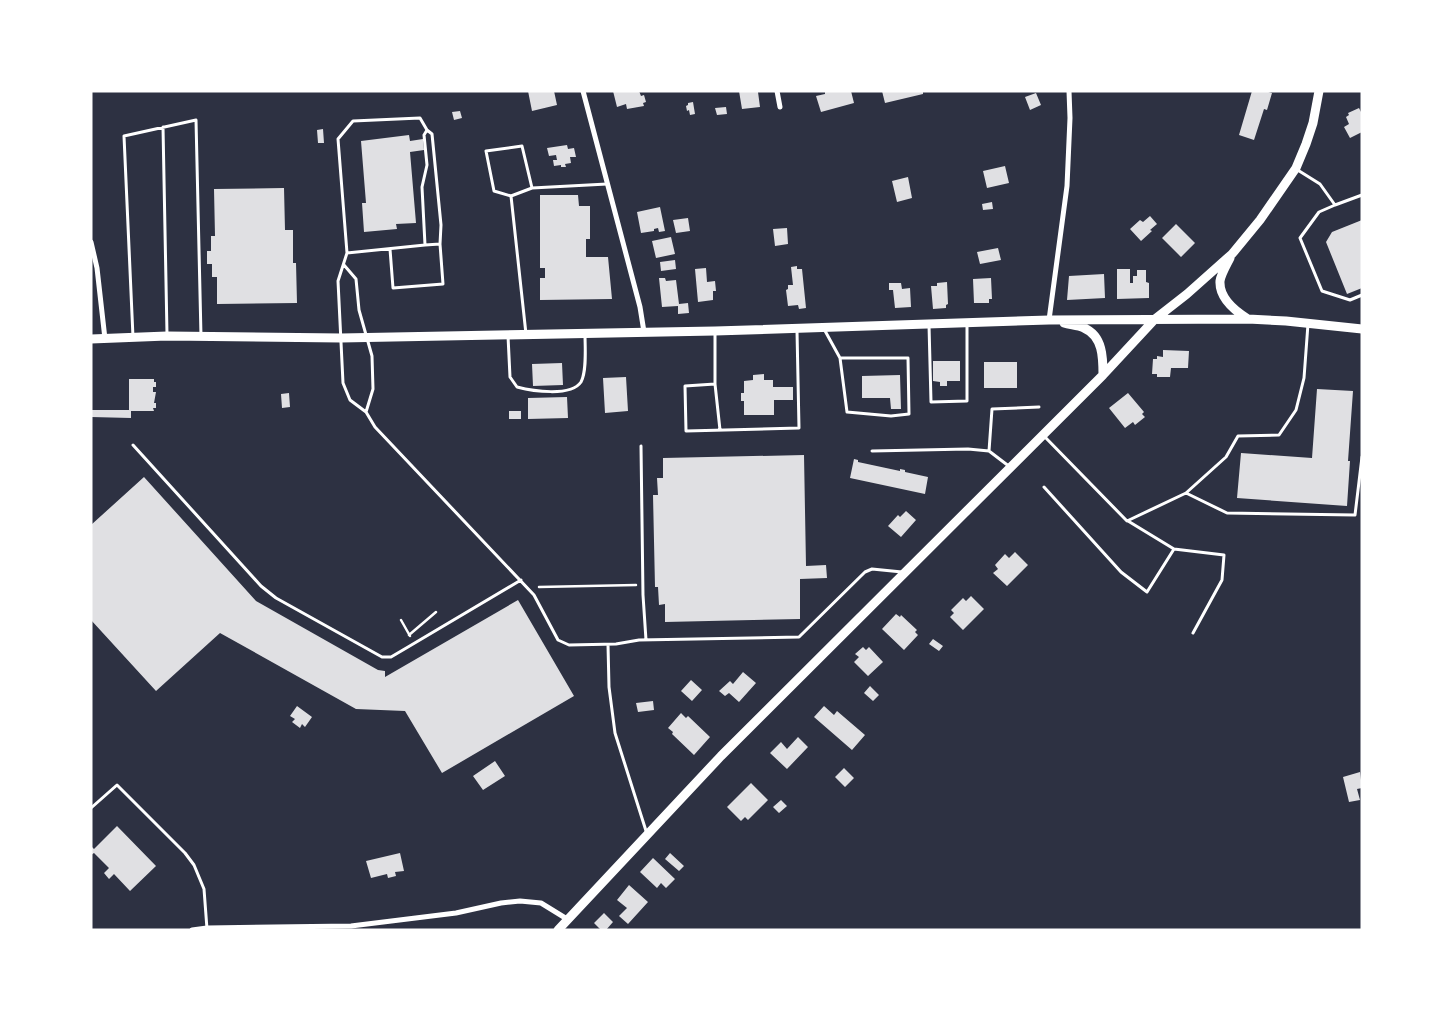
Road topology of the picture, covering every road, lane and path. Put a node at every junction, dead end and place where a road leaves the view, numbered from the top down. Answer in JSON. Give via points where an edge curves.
{"nodes":[{"id":1,"x":584,"y":91,"type":"edge"},
{"id":2,"x":777,"y":91,"type":"edge"},
{"id":3,"x":1069,"y":91,"type":"edge"},
{"id":4,"x":1319,"y":91,"type":"edge"},
{"id":5,"x":780,"y":107,"type":"dead end"},
{"id":6,"x":163,"y":127,"type":"junction"},
{"id":7,"x":427,"y":130,"type":"junction"},
{"id":8,"x":1296,"y":168,"type":"junction"},
{"id":9,"x":608,"y":184,"type":"junction"},
{"id":10,"x":532,"y":188,"type":"junction"},
{"id":11,"x":1362,"y":195,"type":"edge"},
{"id":12,"x":511,"y":196,"type":"junction"},
{"id":13,"x":1335,"y":205,"type":"junction"},
{"id":14,"x":91,"y":242,"type":"edge"},
{"id":15,"x":440,"y":244,"type":"junction"},
{"id":16,"x":425,"y":245,"type":"junction"},
{"id":17,"x":390,"y":249,"type":"junction"},
{"id":18,"x":347,"y":253,"type":"junction"},
{"id":19,"x":1232,"y":254,"type":"junction"},
{"id":20,"x":343,"y":265,"type":"junction"},
{"id":21,"x":1362,"y":295,"type":"edge"},
{"id":22,"x":1155,"y":319,"type":"junction"},
{"id":23,"x":1049,"y":320,"type":"junction"},
{"id":24,"x":1248,"y":320,"type":"junction"},
{"id":25,"x":967,"y":323,"type":"junction"},
{"id":26,"x":1308,"y":323,"type":"junction"},
{"id":27,"x":929,"y":324,"type":"junction"},
{"id":28,"x":824,"y":328,"type":"junction"},
{"id":29,"x":797,"y":329,"type":"junction"},
{"id":30,"x":1362,"y":329,"type":"edge"},
{"id":31,"x":715,"y":331,"type":"junction"},
{"id":32,"x":644,"y":332,"type":"junction"},
{"id":33,"x":585,"y":334,"type":"junction"},
{"id":34,"x":508,"y":335,"type":"junction"},
{"id":35,"x":526,"y":335,"type":"junction"},
{"id":36,"x":167,"y":336,"type":"junction"},
{"id":37,"x":201,"y":336,"type":"junction"},
{"id":38,"x":133,"y":337,"type":"junction"},
{"id":39,"x":368,"y":337,"type":"junction"},
{"id":40,"x":105,"y":338,"type":"junction"},
{"id":41,"x":341,"y":338,"type":"junction"},
{"id":42,"x":91,"y":339,"type":"edge"},
{"id":43,"x":840,"y":358,"type":"junction"},
{"id":44,"x":1103,"y":375,"type":"junction"},
{"id":45,"x":716,"y":384,"type":"junction"},
{"id":46,"x":1039,"y":407,"type":"dead end"},
{"id":47,"x":366,"y":412,"type":"junction"},
{"id":48,"x":720,"y":430,"type":"junction"},
{"id":49,"x":1043,"y":434,"type":"junction"},
{"id":50,"x":134,"y":445,"type":"dead end"},
{"id":51,"x":641,"y":446,"type":"dead end"},
{"id":52,"x":872,"y":451,"type":"dead end"},
{"id":53,"x":989,"y":451,"type":"junction"},
{"id":54,"x":1362,"y":457,"type":"edge"},
{"id":55,"x":1010,"y":467,"type":"junction"},
{"id":56,"x":1044,"y":487,"type":"dead end"},
{"id":57,"x":1186,"y":493,"type":"junction"},
{"id":58,"x":1127,"y":521,"type":"junction"},
{"id":59,"x":1174,"y":549,"type":"junction"},
{"id":60,"x":905,"y":572,"type":"junction"},
{"id":61,"x":521,"y":580,"type":"junction"},
{"id":62,"x":643,"y":587,"type":"junction"},
{"id":63,"x":531,"y":591,"type":"junction"},
{"id":64,"x":436,"y":612,"type":"dead end"},
{"id":65,"x":401,"y":620,"type":"dead end"},
{"id":66,"x":1193,"y":633,"type":"dead end"},
{"id":67,"x":409,"y":635,"type":"junction"},
{"id":68,"x":646,"y":640,"type":"junction"},
{"id":69,"x":414,"y":644,"type":"junction"},
{"id":70,"x":608,"y":644,"type":"junction"},
{"id":71,"x":91,"y":808,"type":"edge"},
{"id":72,"x":647,"y":834,"type":"junction"},
{"id":73,"x":567,"y":918,"type":"junction"},
{"id":74,"x":207,"y":929,"type":"edge"},
{"id":75,"x":192,"y":930,"type":"edge"},
{"id":76,"x":558,"y":930,"type":"edge"}],
"edges":[{"from":1,"to":9,"type":"street"},
{"from":2,"to":5,"type":"street"},
{"from":3,"to":23,"type":"street","via":[[1067,186]]},
{"from":4,"to":8,"type":"main road","via":[[1313,123]]},
{"from":6,"to":36,"type":"lane"},
{"from":6,"to":37,"type":"lane","via":[[196,120]]},
{"from":6,"to":38,"type":"lane","via":[[124,136]]},
{"from":7,"to":15,"type":"lane","via":[[432,134]]},
{"from":7,"to":16,"type":"lane","via":[[424,135],[427,165],[422,187]]},
{"from":7,"to":18,"type":"lane","via":[[420,118],[352,121],[338,139]]},
{"from":8,"to":13,"type":"lane","via":[[1320,184]]},
{"from":8,"to":19,"type":"main road"},
{"from":9,"to":10,"type":"lane"},
{"from":9,"to":32,"type":"street"},
{"from":10,"to":12,"type":"lane"},
{"from":10,"to":12,"type":"lane","via":[[522,146],[486,151],[494,191]]},
{"from":11,"to":13,"type":"lane"},
{"from":12,"to":35,"type":"lane"},
{"from":13,"to":21,"type":"lane","via":[[1319,212],[1300,238],[1322,291],[1350,300]]},
{"from":14,"to":40,"type":"street"},
{"from":15,"to":16,"type":"lane"},
{"from":15,"to":17,"type":"lane","via":[[443,284],[393,288]]},
{"from":16,"to":17,"type":"lane"},
{"from":17,"to":18,"type":"lane"},
{"from":18,"to":20,"type":"lane"},
{"from":19,"to":22,"type":"main road"},
{"from":19,"to":24,"type":"main road","via":[[1220,281],[1224,296],[1233,309]]},
{"from":20,"to":39,"type":"lane","via":[[356,279],[359,310]]},
{"from":20,"to":41,"type":"lane","via":[[338,281]]},
{"from":22,"to":23,"type":"main road"},
{"from":22,"to":24,"type":"main road"},
{"from":22,"to":44,"type":"main road"},
{"from":23,"to":25,"type":"main road"},
{"from":23,"to":44,"type":"main road","via":[[1085,328],[1097,338]]},
{"from":24,"to":26,"type":"main road"},
{"from":25,"to":27,"type":"main road"},
{"from":25,"to":27,"type":"lane","via":[[967,402],[931,402]]},
{"from":26,"to":30,"type":"main road"},
{"from":26,"to":57,"type":"lane","via":[[1302,387],[1296,410],[1279,435],[1238,436],[1226,457]]},
{"from":27,"to":28,"type":"main road"},
{"from":28,"to":29,"type":"main road"},
{"from":28,"to":43,"type":"lane"},
{"from":29,"to":31,"type":"main road"},
{"from":29,"to":48,"type":"lane","via":[[799,428]]},
{"from":31,"to":32,"type":"main road"},
{"from":31,"to":45,"type":"lane"},
{"from":32,"to":33,"type":"main road"},
{"from":33,"to":34,"type":"lane","via":[[584,368],[580,382],[571,390],[535,392],[517,387],[510,377]]},
{"from":33,"to":35,"type":"main road"},
{"from":34,"to":35,"type":"main road"},
{"from":34,"to":39,"type":"main road"},
{"from":36,"to":37,"type":"main road"},
{"from":36,"to":38,"type":"main road"},
{"from":37,"to":41,"type":"main road"},
{"from":38,"to":40,"type":"main road"},
{"from":39,"to":41,"type":"main road"},
{"from":39,"to":47,"type":"lane","via":[[373,390]]},
{"from":40,"to":42,"type":"main road"},
{"from":41,"to":47,"type":"lane","via":[[343,383],[350,400]]},
{"from":43,"to":43,"type":"lane","via":[[847,412],[891,416],[909,414],[908,358]]},
{"from":44,"to":49,"type":"main road"},
{"from":45,"to":48,"type":"lane"},
{"from":45,"to":48,"type":"lane","via":[[685,386],[686,431]]},
{"from":46,"to":53,"type":"lane","via":[[992,410]]},
{"from":47,"to":61,"type":"lane","via":[[375,427]]},
{"from":49,"to":55,"type":"main road"},
{"from":49,"to":58,"type":"lane"},
{"from":50,"to":69,"type":"lane","via":[[259,584],[276,598],[382,657],[391,657]]},
{"from":51,"to":62,"type":"lane"},
{"from":52,"to":53,"type":"lane"},
{"from":53,"to":55,"type":"lane"},
{"from":54,"to":57,"type":"lane","via":[[1355,515],[1227,513]]},
{"from":55,"to":60,"type":"main road"},
{"from":56,"to":59,"type":"lane","via":[[1121,572],[1147,592]]},
{"from":57,"to":58,"type":"lane"},
{"from":58,"to":59,"type":"lane"},
{"from":59,"to":66,"type":"lane","via":[[1224,554],[1222,580]]},
{"from":60,"to":68,"type":"lane","via":[[872,569],[865,572],[799,637]]},
{"from":60,"to":72,"type":"main road"},
{"from":61,"to":63,"type":"lane"},
{"from":61,"to":69,"type":"lane"},
{"from":62,"to":63,"type":"path","via":[[541,586]]},
{"from":62,"to":68,"type":"lane"},
{"from":63,"to":70,"type":"lane","via":[[558,640],[569,645]]},
{"from":64,"to":67,"type":"path"},
{"from":65,"to":67,"type":"path"},
{"from":67,"to":69,"type":"path"},
{"from":68,"to":70,"type":"lane"},
{"from":70,"to":72,"type":"lane","via":[[615,733]]},
{"from":71,"to":74,"type":"lane","via":[[117,784],[185,853],[202,884]]},
{"from":72,"to":73,"type":"main road"},
{"from":73,"to":74,"type":"street","via":[[541,903],[520,901],[456,913],[351,926]]},
{"from":73,"to":76,"type":"main road"},
{"from":74,"to":75,"type":"street"}]}
